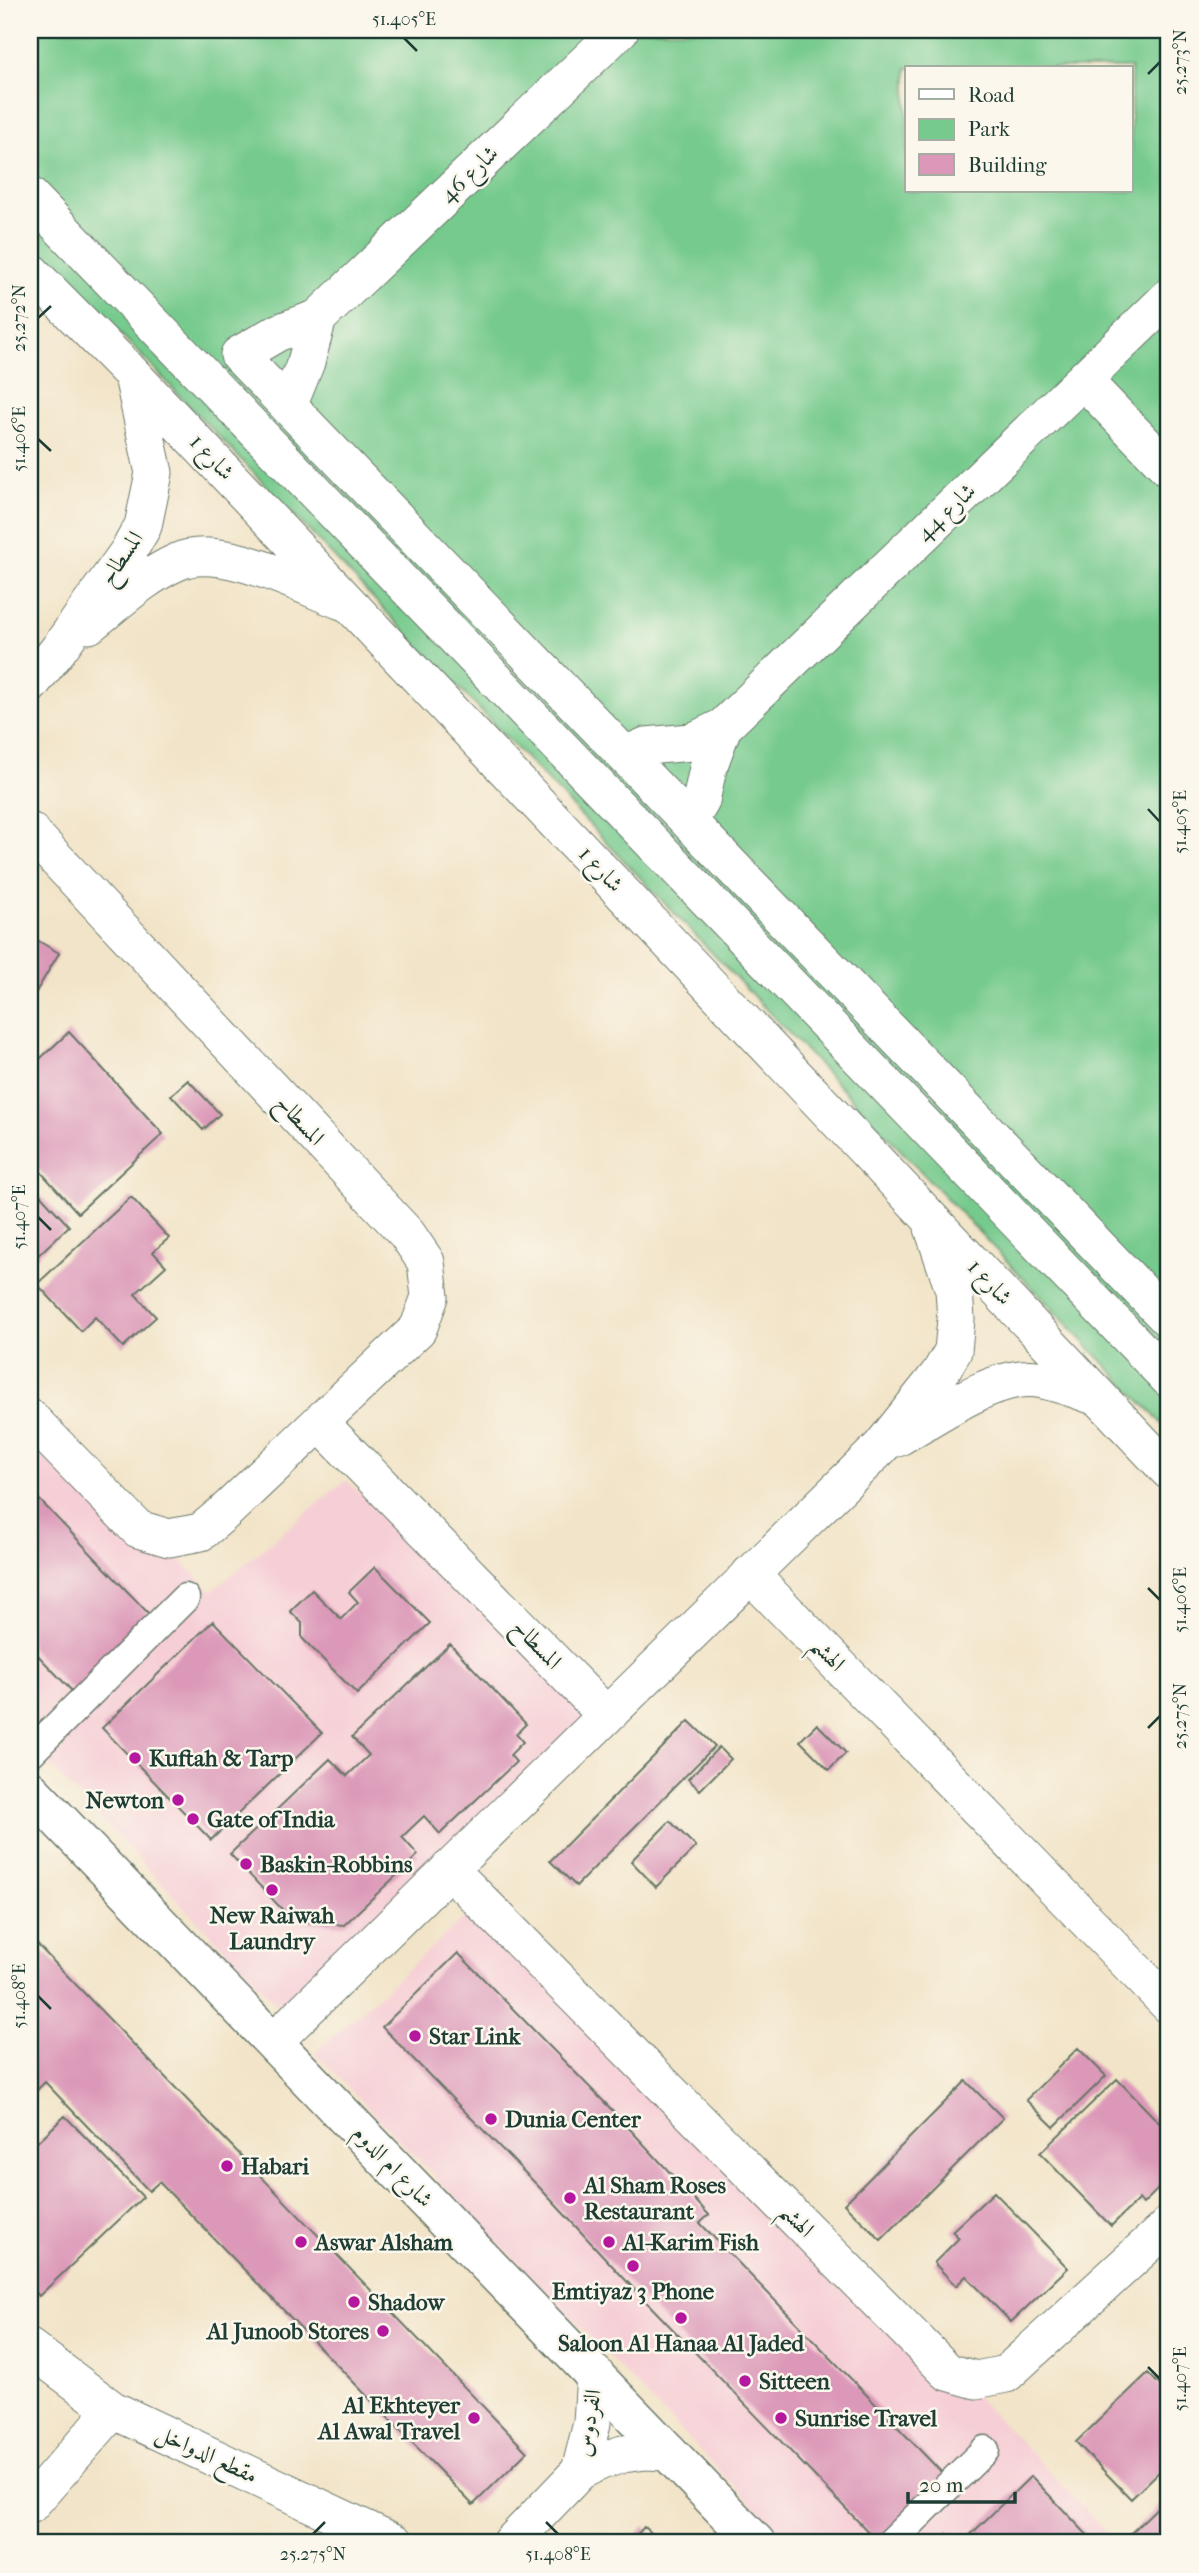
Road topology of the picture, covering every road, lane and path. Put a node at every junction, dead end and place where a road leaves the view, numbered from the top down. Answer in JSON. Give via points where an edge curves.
{"nodes":[{"id":1,"x":620,"y":30,"type":"edge"},
{"id":2,"x":30,"y":196,"type":"edge"},
{"id":3,"x":30,"y":271,"type":"edge"},
{"id":4,"x":1169,"y":298,"type":"edge"},
{"id":5,"x":318,"y":318,"type":"junction"},
{"id":6,"x":132,"y":374,"type":"junction"},
{"id":7,"x":1083,"y":380,"type":"junction"},
{"id":8,"x":289,"y":404,"type":"junction"},
{"id":9,"x":1169,"y":469,"type":"edge"},
{"id":10,"x":351,"y":605,"type":"junction"},
{"id":11,"x":58,"y":650,"type":"junction"},
{"id":12,"x":30,"y":685,"type":"edge"},
{"id":13,"x":723,"y":727,"type":"junction"},
{"id":14,"x":625,"y":755,"type":"junction"},
{"id":15,"x":689,"y":821,"type":"junction"},
{"id":16,"x":30,"y":831,"type":"edge"},
{"id":17,"x":929,"y":1215,"type":"junction"},
{"id":18,"x":1169,"y":1320,"type":"edge"},
{"id":19,"x":1169,"y":1379,"type":"edge"},
{"id":20,"x":1098,"y":1397,"type":"junction"},
{"id":21,"x":30,"y":1418,"type":"edge"},
{"id":22,"x":320,"y":1423,"type":"junction"},
{"id":23,"x":881,"y":1447,"type":"junction"},
{"id":24,"x":1169,"y":1471,"type":"edge"},
{"id":25,"x":750,"y":1574,"type":"junction"},
{"id":26,"x":185,"y":1598,"type":"dead end"},
{"id":27,"x":606,"y":1715,"type":"junction"},
{"id":28,"x":30,"y":1753,"type":"edge"},
{"id":29,"x":30,"y":1790,"type":"edge"},
{"id":30,"x":449,"y":1868,"type":"junction"},
{"id":31,"x":1169,"y":2006,"type":"edge"},
{"id":32,"x":273,"y":2042,"type":"junction"},
{"id":33,"x":1169,"y":2225,"type":"edge"},
{"id":34,"x":30,"y":2348,"type":"edge"},
{"id":35,"x":595,"y":2374,"type":"junction"},
{"id":36,"x":113,"y":2410,"type":"junction"},
{"id":37,"x":985,"y":2450,"type":"dead end"},
{"id":38,"x":669,"y":2452,"type":"junction"},
{"id":39,"x":580,"y":2471,"type":"junction"},
{"id":40,"x":30,"y":2505,"type":"edge"},
{"id":41,"x":395,"y":2543,"type":"edge"},
{"id":42,"x":511,"y":2543,"type":"edge"},
{"id":43,"x":756,"y":2543,"type":"edge"},
{"id":44,"x":890,"y":2543,"type":"edge"}],
"edges":[{"from":1,"to":5,"type":"street","name":"شارع 46"},
{"from":2,"to":19,"type":"street"},
{"from":3,"to":6,"type":"street","name":"شارع 1"},
{"from":4,"to":7,"type":"street","name":"شارع 44"},
{"from":5,"to":8,"type":"street"},
{"from":5,"to":8,"type":"street","name":"شارع 46","via":[[277,333],[239,355]]},
{"from":6,"to":10,"type":"street","name":"شارع 1"},
{"from":6,"to":11,"type":"street","name":"المسطاح","via":[[154,472],[149,504],[128,552]]},
{"from":7,"to":9,"type":"street"},
{"from":7,"to":13,"type":"street","name":"شارع 44"},
{"from":8,"to":14,"type":"street"},
{"from":10,"to":11,"type":"street","name":"المسطاح","via":[[223,558],[205,557],[180,561],[150,577]]},
{"from":10,"to":17,"type":"street","name":"شارع 1"},
{"from":11,"to":12,"type":"street","name":"المسطاح"},
{"from":13,"to":14,"type":"street","name":"شارع 44","via":[[692,742],[646,746]]},
{"from":13,"to":15,"type":"street","name":"شارع 44","via":[[701,801]]},
{"from":14,"to":15,"type":"street"},
{"from":15,"to":18,"type":"street"},
{"from":16,"to":22,"type":"street","name":"المسطاح","via":[[407,1234],[426,1262],[430,1297],[418,1329]]},
{"from":17,"to":20,"type":"street","name":"شارع 1"},
{"from":17,"to":23,"type":"street","via":[[954,1290],[953,1351]]},
{"from":20,"to":23,"type":"street","via":[[1035,1378],[1014,1380],[971,1397]]},
{"from":20,"to":24,"type":"street","name":"شارع 1"},
{"from":21,"to":22,"type":"street","name":"المسطاح","via":[[138,1529],[169,1538],[201,1532]]},
{"from":22,"to":27,"type":"street","name":"المسطاح"},
{"from":23,"to":25,"type":"street"},
{"from":25,"to":27,"type":"street"},
{"from":25,"to":31,"type":"street","name":"الهشم"},
{"from":26,"to":28,"type":"street"},
{"from":27,"to":30,"type":"street"},
{"from":29,"to":32,"type":"street","name":"شارع ام الدوم"},
{"from":30,"to":32,"type":"street"},
{"from":30,"to":33,"type":"street","name":"الهشم","via":[[948,2372],[976,2380],[1006,2374]]},
{"from":32,"to":35,"type":"street","name":"شارع ام الدوم"},
{"from":34,"to":36,"type":"street","name":"مقطع الدواخل"},
{"from":35,"to":38,"type":"street","name":"شارع ام الدوم"},
{"from":35,"to":39,"type":"street","name":"الفردوس","via":[[592,2423]]},
{"from":36,"to":40,"type":"street"},
{"from":36,"to":41,"type":"street","name":"مقطع الدواخل"},
{"from":37,"to":44,"type":"street"},
{"from":38,"to":39,"type":"street","name":"الفردوس","via":[[623,2454]]},
{"from":38,"to":43,"type":"street","name":"شارع ام الدوم"},
{"from":39,"to":42,"type":"street","name":"الفردوس"}]}
